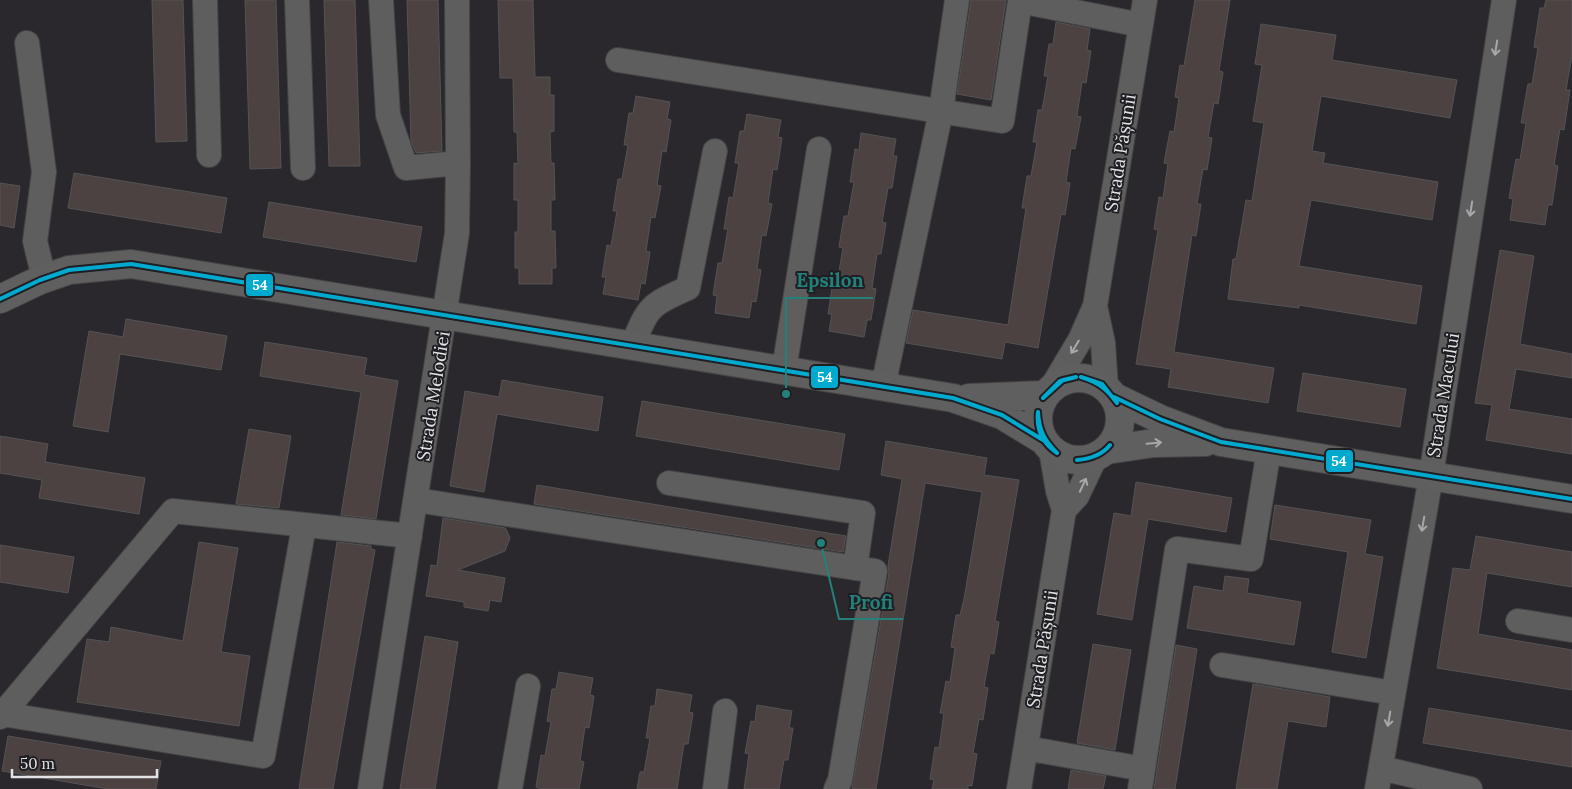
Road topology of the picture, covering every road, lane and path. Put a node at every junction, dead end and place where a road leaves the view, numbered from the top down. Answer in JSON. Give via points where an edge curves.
{"nodes":[{"id":1,"x":205,"y":0,"type":"edge"},
{"id":2,"x":297,"y":0,"type":"edge"},
{"id":3,"x":382,"y":0,"type":"edge"},
{"id":4,"x":457,"y":0,"type":"edge"},
{"id":5,"x":957,"y":0,"type":"edge"},
{"id":6,"x":1145,"y":0,"type":"edge"},
{"id":7,"x":1504,"y":0,"type":"edge"},
{"id":8,"x":1141,"y":25,"type":"junction"},
{"id":9,"x":27,"y":43,"type":"dead end"},
{"id":10,"x":618,"y":60,"type":"dead end"},
{"id":11,"x":941,"y":111,"type":"junction"},
{"id":12,"x":818,"y":150,"type":"dead end"},
{"id":13,"x":715,"y":151,"type":"dead end"},
{"id":14,"x":209,"y":155,"type":"dead end"},
{"id":15,"x":458,"y":163,"type":"junction"},
{"id":16,"x":303,"y":168,"type":"dead end"},
{"id":17,"x":44,"y":278,"type":"junction"},
{"id":18,"x":0,"y":299,"type":"edge"},
{"id":19,"x":1095,"y":306,"type":"junction"},
{"id":20,"x":446,"y":315,"type":"junction"},
{"id":21,"x":632,"y":346,"type":"junction"},
{"id":22,"x":784,"y":370,"type":"junction"},
{"id":23,"x":883,"y":387,"type":"junction"},
{"id":24,"x":1048,"y":391,"type":"junction"},
{"id":25,"x":1110,"y":392,"type":"junction"},
{"id":26,"x":953,"y":398,"type":"junction"},
{"id":27,"x":1222,"y":442,"type":"junction"},
{"id":28,"x":1047,"y":445,"type":"junction"},
{"id":29,"x":1268,"y":450,"type":"junction"},
{"id":30,"x":1101,"y":453,"type":"junction"},
{"id":31,"x":1431,"y":476,"type":"junction"},
{"id":32,"x":669,"y":483,"type":"dead end"},
{"id":33,"x":1572,"y":499,"type":"edge"},
{"id":34,"x":416,"y":500,"type":"junction"},
{"id":35,"x":1064,"y":510,"type":"junction"},
{"id":36,"x":304,"y":526,"type":"junction"},
{"id":37,"x":410,"y":536,"type":"junction"},
{"id":38,"x":855,"y":568,"type":"junction"},
{"id":39,"x":1518,"y":621,"type":"dead end"},
{"id":40,"x":1572,"y":630,"type":"edge"},
{"id":41,"x":1222,"y":665,"type":"dead end"},
{"id":42,"x":528,"y":686,"type":"dead end"},
{"id":43,"x":1393,"y":693,"type":"junction"},
{"id":44,"x":725,"y":711,"type":"dead end"},
{"id":45,"x":1,"y":715,"type":"edge"},
{"id":46,"x":1026,"y":748,"type":"junction"},
{"id":47,"x":1379,"y":778,"type":"edge"},
{"id":48,"x":1142,"y":779,"type":"edge"},
{"id":49,"x":370,"y":789,"type":"edge"},
{"id":50,"x":510,"y":789,"type":"edge"},
{"id":51,"x":715,"y":789,"type":"edge"},
{"id":52,"x":836,"y":789,"type":"edge"},
{"id":53,"x":1019,"y":789,"type":"edge"},
{"id":54,"x":1470,"y":789,"type":"edge"}],
"edges":[{"from":1,"to":14,"type":"street"},
{"from":2,"to":16,"type":"street"},
{"from":3,"to":15,"type":"street","via":[[388,116],[406,168]]},
{"from":4,"to":15,"type":"street","name":"Strada Melodiei"},
{"from":5,"to":11,"type":"street"},
{"from":6,"to":8,"type":"street","name":"Strada Pășunii"},
{"from":7,"to":31,"type":"street","name":"Strada Macului","one_way":true},
{"from":8,"to":11,"type":"street","via":[[1020,1],[1002,121]]},
{"from":8,"to":19,"type":"street","name":"Strada Pășunii"},
{"from":9,"to":17,"type":"street","via":[[44,172],[35,241]]},
{"from":10,"to":11,"type":"street"},
{"from":11,"to":23,"type":"street"},
{"from":12,"to":22,"type":"street"},
{"from":13,"to":21,"type":"street","via":[[688,288],[660,300],[647,311]]},
{"from":15,"to":20,"type":"street","name":"Strada Melodiei","via":[[457,233]]},
{"from":17,"to":18,"type":"main road"},
{"from":17,"to":20,"type":"main road","via":[[69,270],[131,264]]},
{"from":19,"to":24,"type":"street","name":"Strada Pășunii","one_way":true,"via":[[1080,340]]},
{"from":19,"to":25,"type":"street","name":"Strada Pășunii"},
{"from":20,"to":21,"type":"main road"},
{"from":20,"to":34,"type":"street","name":"Strada Melodiei"},
{"from":21,"to":22,"type":"main road"},
{"from":22,"to":23,"type":"main road"},
{"from":23,"to":26,"type":"main road"},
{"from":24,"to":25,"type":"main road","via":[[1068,379],[1085,377]]},
{"from":24,"to":26,"type":"main road"},
{"from":24,"to":28,"type":"main road","via":[[1039,406],[1037,418]]},
{"from":25,"to":27,"type":"main road","via":[[1160,419]]},
{"from":25,"to":30,"type":"main road","via":[[1120,419],[1114,442]]},
{"from":26,"to":28,"type":"main road","via":[[1002,415]]},
{"from":27,"to":29,"type":"main road"},
{"from":30,"to":27,"type":"main road","one_way":true,"via":[[1154,443]]},
{"from":28,"to":30,"type":"main road","via":[[1072,460],[1084,460]]},
{"from":28,"to":35,"type":"street","name":"Strada Pășunii"},
{"from":29,"to":31,"type":"main road"},
{"from":29,"to":48,"type":"street","via":[[1251,559],[1177,549]]},
{"from":35,"to":30,"type":"street","name":"Strada Pășunii","one_way":true,"via":[[1077,496]]},
{"from":31,"to":33,"type":"main road"},
{"from":31,"to":43,"type":"street","name":"Strada Macului","one_way":true},
{"from":32,"to":38,"type":"street","via":[[863,513]]},
{"from":34,"to":37,"type":"street","name":"Strada Melodiei"},
{"from":34,"to":38,"type":"street"},
{"from":35,"to":46,"type":"street","name":"Strada Pășunii"},
{"from":36,"to":37,"type":"street"},
{"from":36,"to":45,"type":"street","via":[[173,511]]},
{"from":36,"to":45,"type":"street","via":[[263,756]]},
{"from":37,"to":49,"type":"street","name":"Strada Melodiei"},
{"from":38,"to":52,"type":"street","via":[[875,572]]},
{"from":39,"to":40,"type":"street"},
{"from":41,"to":43,"type":"street"},
{"from":42,"to":50,"type":"street"},
{"from":43,"to":47,"type":"street","name":"Strada Macului","one_way":true},
{"from":44,"to":51,"type":"street"},
{"from":46,"to":48,"type":"street"},
{"from":46,"to":53,"type":"street","name":"Strada Pășunii"},
{"from":47,"to":54,"type":"street"}]}
